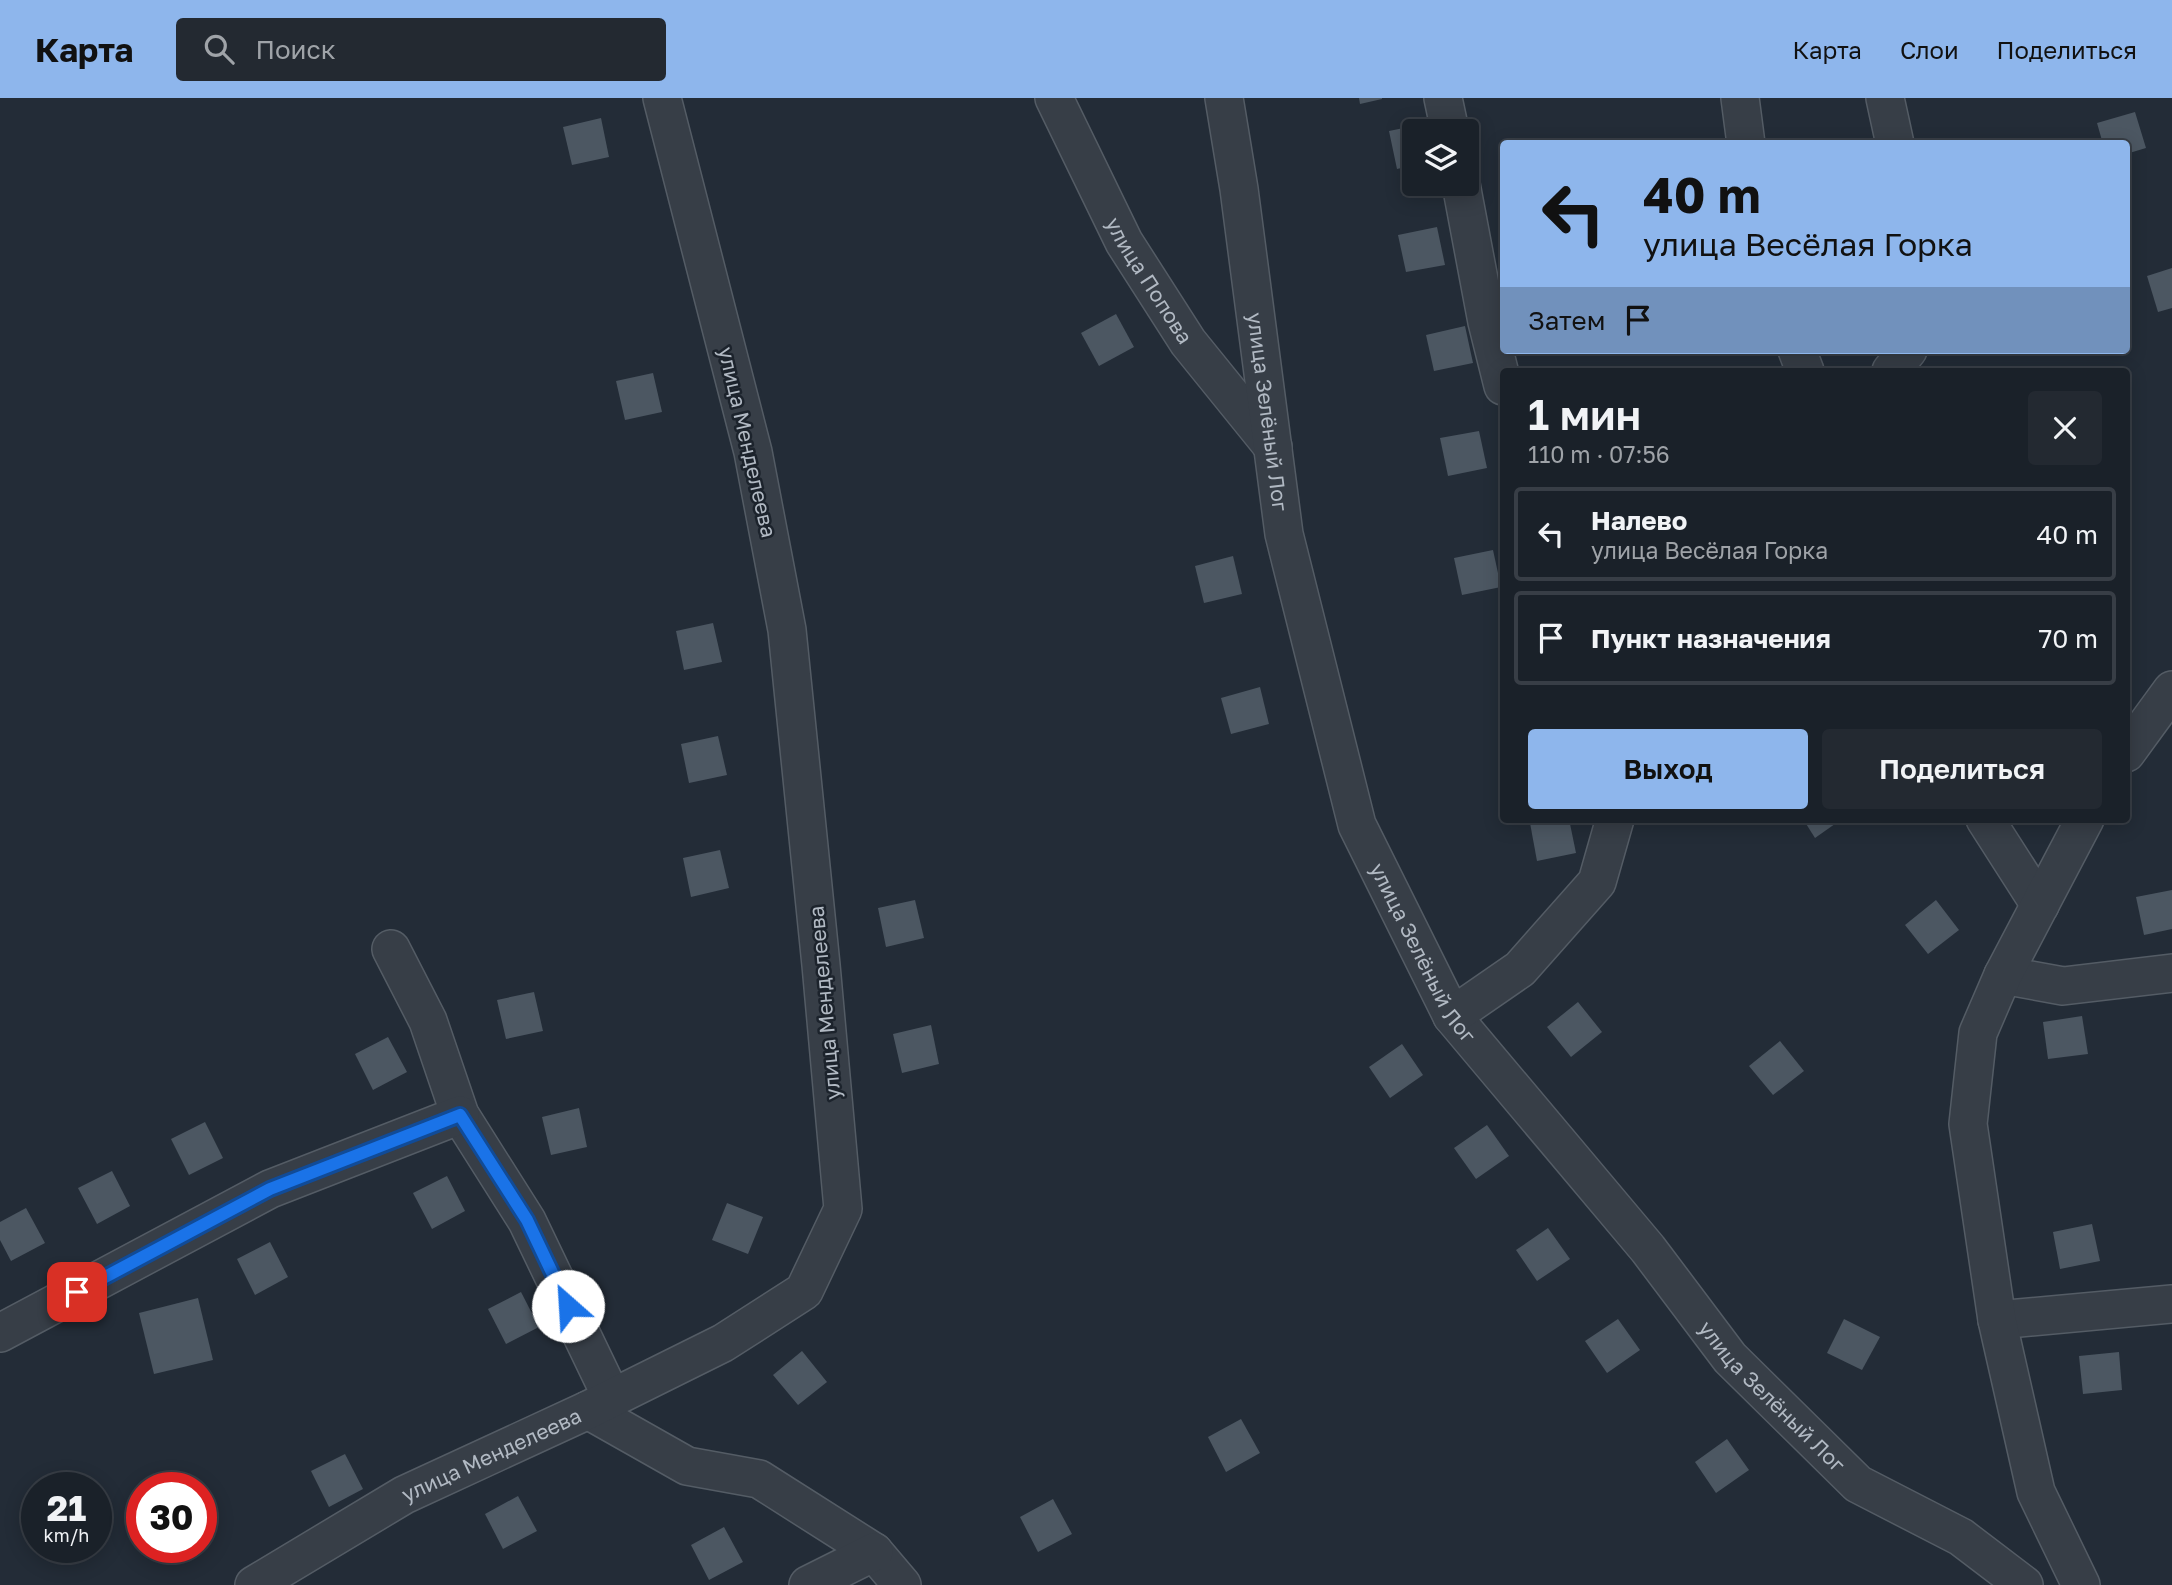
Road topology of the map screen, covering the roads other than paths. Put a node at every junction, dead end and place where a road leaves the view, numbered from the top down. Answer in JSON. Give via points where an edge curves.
{"nodes":[{"id":1,"x":662,"y":98,"type":"edge"},
{"id":2,"x":1054,"y":98,"type":"edge"},
{"id":3,"x":1224,"y":98,"type":"edge"},
{"id":4,"x":1443,"y":98,"type":"edge"},
{"id":5,"x":1740,"y":98,"type":"edge"},
{"id":6,"x":1885,"y":98,"type":"edge"},
{"id":7,"x":1447,"y":119,"type":"edge"},
{"id":8,"x":1745,"y":140,"type":"edge"},
{"id":9,"x":1894,"y":140,"type":"edge"},
{"id":10,"x":1463,"y":196,"type":"edge"},
{"id":11,"x":1905,"y":354,"type":"edge"},
{"id":12,"x":1893,"y":368,"type":"edge"},
{"id":13,"x":1500,"y":374,"type":"edge"},
{"id":14,"x":1273,"y":447,"type":"junction"},
{"id":15,"x":2172,"y":690,"type":"edge"},
{"id":16,"x":2130,"y":748,"type":"edge"},
{"id":17,"x":1614,"y":823,"type":"edge"},
{"id":18,"x":1988,"y":823,"type":"edge"},
{"id":19,"x":2083,"y":823,"type":"edge"},
{"id":20,"x":2039,"y":905,"type":"junction"},
{"id":21,"x":391,"y":949,"type":"dead end"},
{"id":22,"x":2172,"y":973,"type":"edge"},
{"id":23,"x":2003,"y":975,"type":"junction"},
{"id":24,"x":1452,"y":1016,"type":"junction"},
{"id":25,"x":460,"y":1115,"type":"junction"},
{"id":26,"x":2172,"y":1304,"type":"edge"},
{"id":27,"x":1997,"y":1320,"type":"junction"},
{"id":28,"x":0,"y":1333,"type":"edge"},
{"id":29,"x":600,"y":1404,"type":"junction"},
{"id":30,"x":874,"y":1552,"type":"junction"},
{"id":31,"x":254,"y":1585,"type":"edge"},
{"id":32,"x":807,"y":1585,"type":"edge"},
{"id":33,"x":902,"y":1585,"type":"edge"},
{"id":34,"x":2024,"y":1585,"type":"edge"},
{"id":35,"x":2081,"y":1585,"type":"edge"}],
"edges":[{"from":1,"to":29,"type":"street","name":"улица Менделеева","via":[[753,452],[787,630],[843,1209],[804,1292],[723,1343]]},
{"from":2,"to":14,"type":"street","name":"улица Попова","via":[[1124,242],[1188,342]]},
{"from":3,"to":14,"type":"street","name":"улица Зелёный Лог"},
{"from":4,"to":7,"type":"street"},
{"from":5,"to":8,"type":"street"},
{"from":6,"to":9,"type":"street"},
{"from":10,"to":13,"type":"street"},
{"from":11,"to":12,"type":"street"},
{"from":14,"to":24,"type":"street","name":"улица Зелёный Лог","via":[[1284,534],[1357,825]]},
{"from":15,"to":16,"type":"street"},
{"from":17,"to":24,"type":"street","via":[[1597,882],[1520,969]]},
{"from":18,"to":20,"type":"street"},
{"from":19,"to":20,"type":"street"},
{"from":20,"to":23,"type":"street"},
{"from":21,"to":25,"type":"street","via":[[428,1021]]},
{"from":22,"to":23,"type":"street","via":[[2063,986]]},
{"from":23,"to":27,"type":"street","via":[[1978,1033],[1968,1124]]},
{"from":24,"to":34,"type":"street","name":"улица Зелёный Лог","via":[[1648,1249],[1730,1358],[1858,1484],[1961,1537]]},
{"from":25,"to":28,"type":"street","via":[[270,1189]]},
{"from":25,"to":29,"type":"street","via":[[527,1220]]},
{"from":26,"to":27,"type":"street"},
{"from":27,"to":35,"type":"street","via":[[2036,1492]]},
{"from":29,"to":30,"type":"street","via":[[687,1466],[760,1479]]},
{"from":29,"to":31,"type":"street","name":"улица Менделеева","via":[[404,1495]]},
{"from":30,"to":32,"type":"street"},
{"from":30,"to":33,"type":"street"}]}
